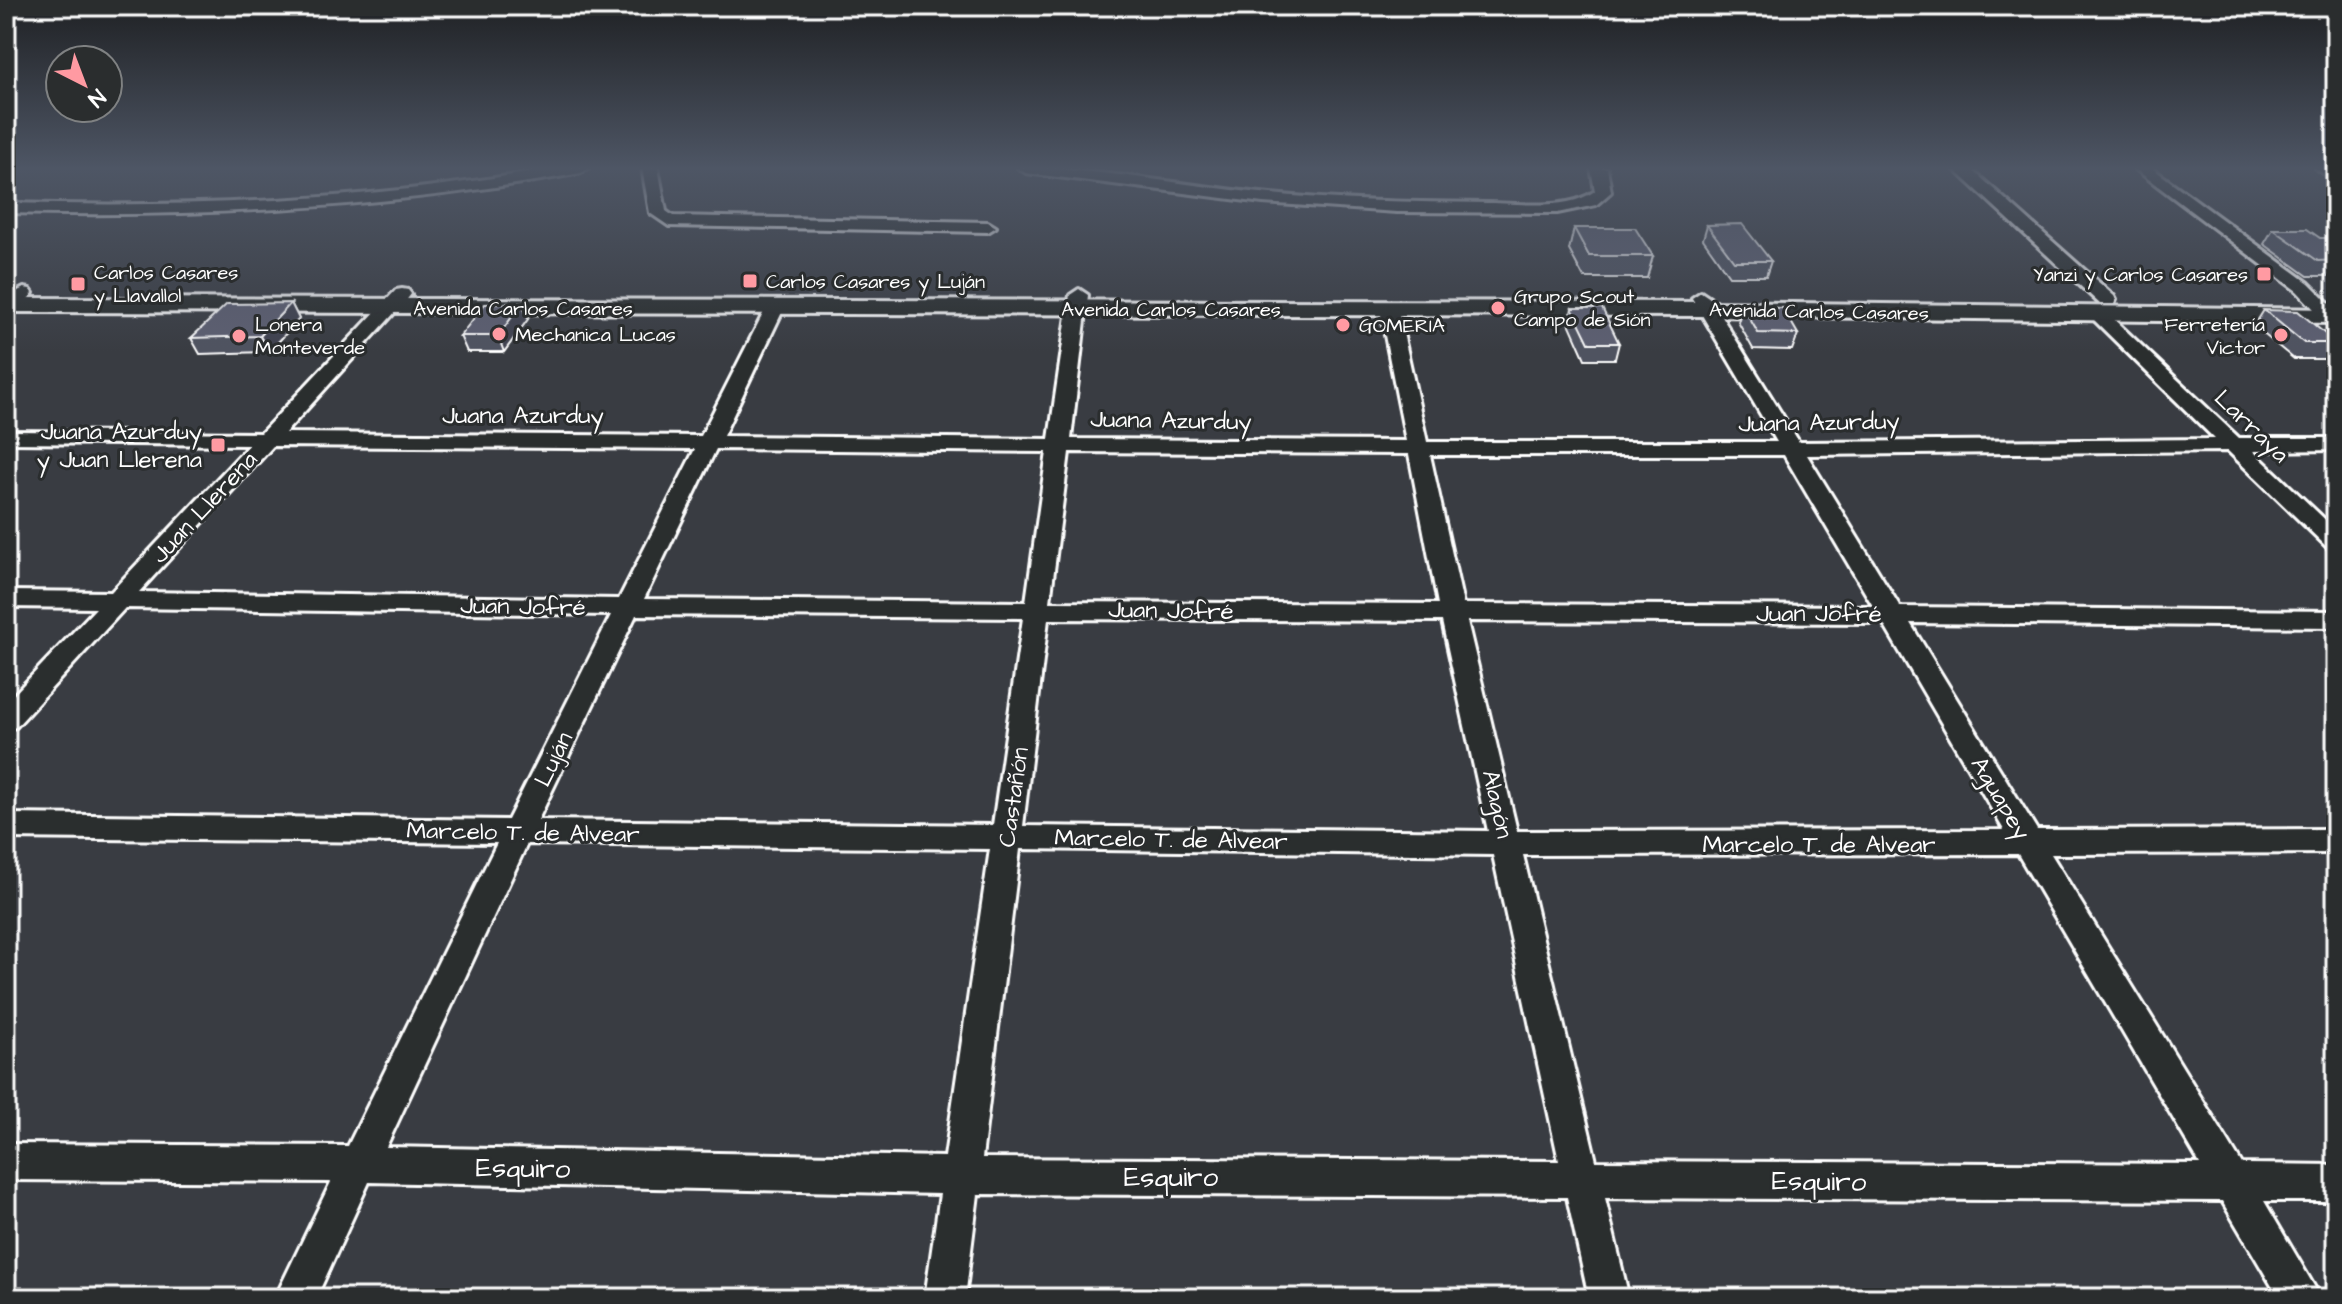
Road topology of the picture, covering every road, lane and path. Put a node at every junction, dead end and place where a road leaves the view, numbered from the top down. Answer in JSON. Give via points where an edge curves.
{"nodes":[{"id":1,"x":2023,"y":229,"type":"edge"},
{"id":2,"x":2223,"y":229,"type":"edge"},
{"id":3,"x":396,"y":300,"type":"junction"},
{"id":4,"x":10,"y":301,"type":"edge"},
{"id":5,"x":1078,"y":302,"type":"junction"},
{"id":6,"x":1704,"y":304,"type":"junction"},
{"id":7,"x":2102,"y":307,"type":"junction"},
{"id":8,"x":775,"y":308,"type":"junction"},
{"id":9,"x":1389,"y":310,"type":"junction"},
{"id":10,"x":2331,"y":310,"type":"edge"},
{"id":11,"x":6,"y":437,"type":"edge"},
{"id":12,"x":266,"y":440,"type":"junction"},
{"id":13,"x":709,"y":442,"type":"junction"},
{"id":14,"x":2233,"y":443,"type":"junction"},
{"id":15,"x":2336,"y":444,"type":"edge"},
{"id":16,"x":1057,"y":445,"type":"junction"},
{"id":17,"x":1418,"y":448,"type":"junction"},
{"id":18,"x":1790,"y":449,"type":"junction"},
{"id":19,"x":2336,"y":543,"type":"edge"},
{"id":20,"x":6,"y":599,"type":"edge"},
{"id":21,"x":119,"y":600,"type":"junction"},
{"id":22,"x":628,"y":607,"type":"junction"},
{"id":23,"x":1038,"y":609,"type":"junction"},
{"id":24,"x":1890,"y":613,"type":"junction"},
{"id":25,"x":1453,"y":614,"type":"junction"},
{"id":26,"x":2336,"y":619,"type":"edge"},
{"id":27,"x":6,"y":720,"type":"edge"},
{"id":28,"x":6,"y":826,"type":"edge"},
{"id":29,"x":517,"y":832,"type":"junction"},
{"id":30,"x":1007,"y":836,"type":"junction"},
{"id":31,"x":2336,"y":841,"type":"edge"},
{"id":32,"x":1507,"y":843,"type":"junction"},
{"id":33,"x":2029,"y":844,"type":"junction"},
{"id":34,"x":6,"y":1162,"type":"edge"},
{"id":35,"x":360,"y":1164,"type":"junction"},
{"id":36,"x":963,"y":1176,"type":"junction"},
{"id":37,"x":1582,"y":1178,"type":"junction"},
{"id":38,"x":2336,"y":1183,"type":"edge"},
{"id":39,"x":2234,"y":1184,"type":"junction"},
{"id":40,"x":295,"y":1298,"type":"edge"},
{"id":41,"x":945,"y":1298,"type":"edge"},
{"id":42,"x":1609,"y":1298,"type":"edge"},
{"id":43,"x":2301,"y":1298,"type":"edge"}],
"edges":[{"from":1,"to":7,"type":"street","name":"Larraya"},
{"from":2,"to":10,"type":"street"},
{"from":3,"to":4,"type":"main road","name":"Avenida Carlos Casares"},
{"from":3,"to":5,"type":"main road","name":"Avenida Carlos Casares"},
{"from":3,"to":8,"type":"main road","name":"Avenida Carlos Casares"},
{"from":3,"to":12,"type":"street","name":"Juan Llerena"},
{"from":5,"to":6,"type":"main road","name":"Avenida Carlos Casares"},
{"from":5,"to":8,"type":"main road","name":"Avenida Carlos Casares"},
{"from":5,"to":9,"type":"main road","name":"Avenida Carlos Casares"},
{"from":5,"to":16,"type":"street","name":"Castañón"},
{"from":6,"to":7,"type":"main road","name":"Avenida Carlos Casares"},
{"from":6,"to":9,"type":"main road","name":"Avenida Carlos Casares"},
{"from":6,"to":18,"type":"street","name":"Aguapey"},
{"from":7,"to":10,"type":"main road","name":"Avenida Carlos Casares"},
{"from":7,"to":14,"type":"street","name":"Larraya"},
{"from":8,"to":13,"type":"street","name":"Luján"},
{"from":9,"to":17,"type":"street","name":"Alagón"},
{"from":11,"to":12,"type":"street","name":"Juana Azurduy"},
{"from":12,"to":13,"type":"street","name":"Juana Azurduy"},
{"from":12,"to":21,"type":"street","name":"Juan Llerena"},
{"from":13,"to":16,"type":"street","name":"Juana Azurduy"},
{"from":13,"to":22,"type":"street","name":"Luján"},
{"from":14,"to":15,"type":"street","name":"Juana Azurduy"},
{"from":14,"to":18,"type":"street","name":"Juana Azurduy"},
{"from":14,"to":19,"type":"street","name":"Larraya"},
{"from":16,"to":17,"type":"street","name":"Juana Azurduy"},
{"from":16,"to":23,"type":"street","name":"Castañón"},
{"from":17,"to":18,"type":"street","name":"Juana Azurduy"},
{"from":17,"to":25,"type":"street","name":"Alagón"},
{"from":18,"to":24,"type":"street","name":"Aguapey"},
{"from":20,"to":21,"type":"street","name":"Juan Jofré"},
{"from":21,"to":22,"type":"street","name":"Juan Jofré"},
{"from":21,"to":27,"type":"street","name":"Juan Llerena"},
{"from":22,"to":23,"type":"street","name":"Juan Jofré"},
{"from":22,"to":29,"type":"street","name":"Luján"},
{"from":23,"to":25,"type":"street","name":"Juan Jofré"},
{"from":23,"to":30,"type":"street","name":"Castañón"},
{"from":24,"to":25,"type":"street","name":"Juan Jofré"},
{"from":24,"to":26,"type":"street","name":"Juan Jofré"},
{"from":24,"to":33,"type":"street","name":"Aguapey"},
{"from":25,"to":32,"type":"street","name":"Alagón"},
{"from":28,"to":29,"type":"street","name":"Marcelo T. de Alvear"},
{"from":29,"to":30,"type":"street","name":"Marcelo T. de Alvear"},
{"from":29,"to":35,"type":"street","name":"Luján"},
{"from":30,"to":32,"type":"street","name":"Marcelo T. de Alvear"},
{"from":30,"to":36,"type":"street","name":"Castañón"},
{"from":31,"to":33,"type":"street","name":"Marcelo T. de Alvear"},
{"from":32,"to":33,"type":"street","name":"Marcelo T. de Alvear"},
{"from":32,"to":37,"type":"street","name":"Alagón"},
{"from":33,"to":39,"type":"street","name":"Aguapey"},
{"from":34,"to":35,"type":"street","name":"Esquiro"},
{"from":35,"to":36,"type":"street","name":"Esquiro"},
{"from":35,"to":40,"type":"street","name":"Luján"},
{"from":36,"to":37,"type":"street","name":"Esquiro"},
{"from":36,"to":41,"type":"street","name":"Castañón"},
{"from":37,"to":39,"type":"street","name":"Esquiro"},
{"from":37,"to":42,"type":"street","name":"Alagón"},
{"from":38,"to":39,"type":"street","name":"Esquiro"},
{"from":39,"to":43,"type":"street","name":"Aguapey"}]}
